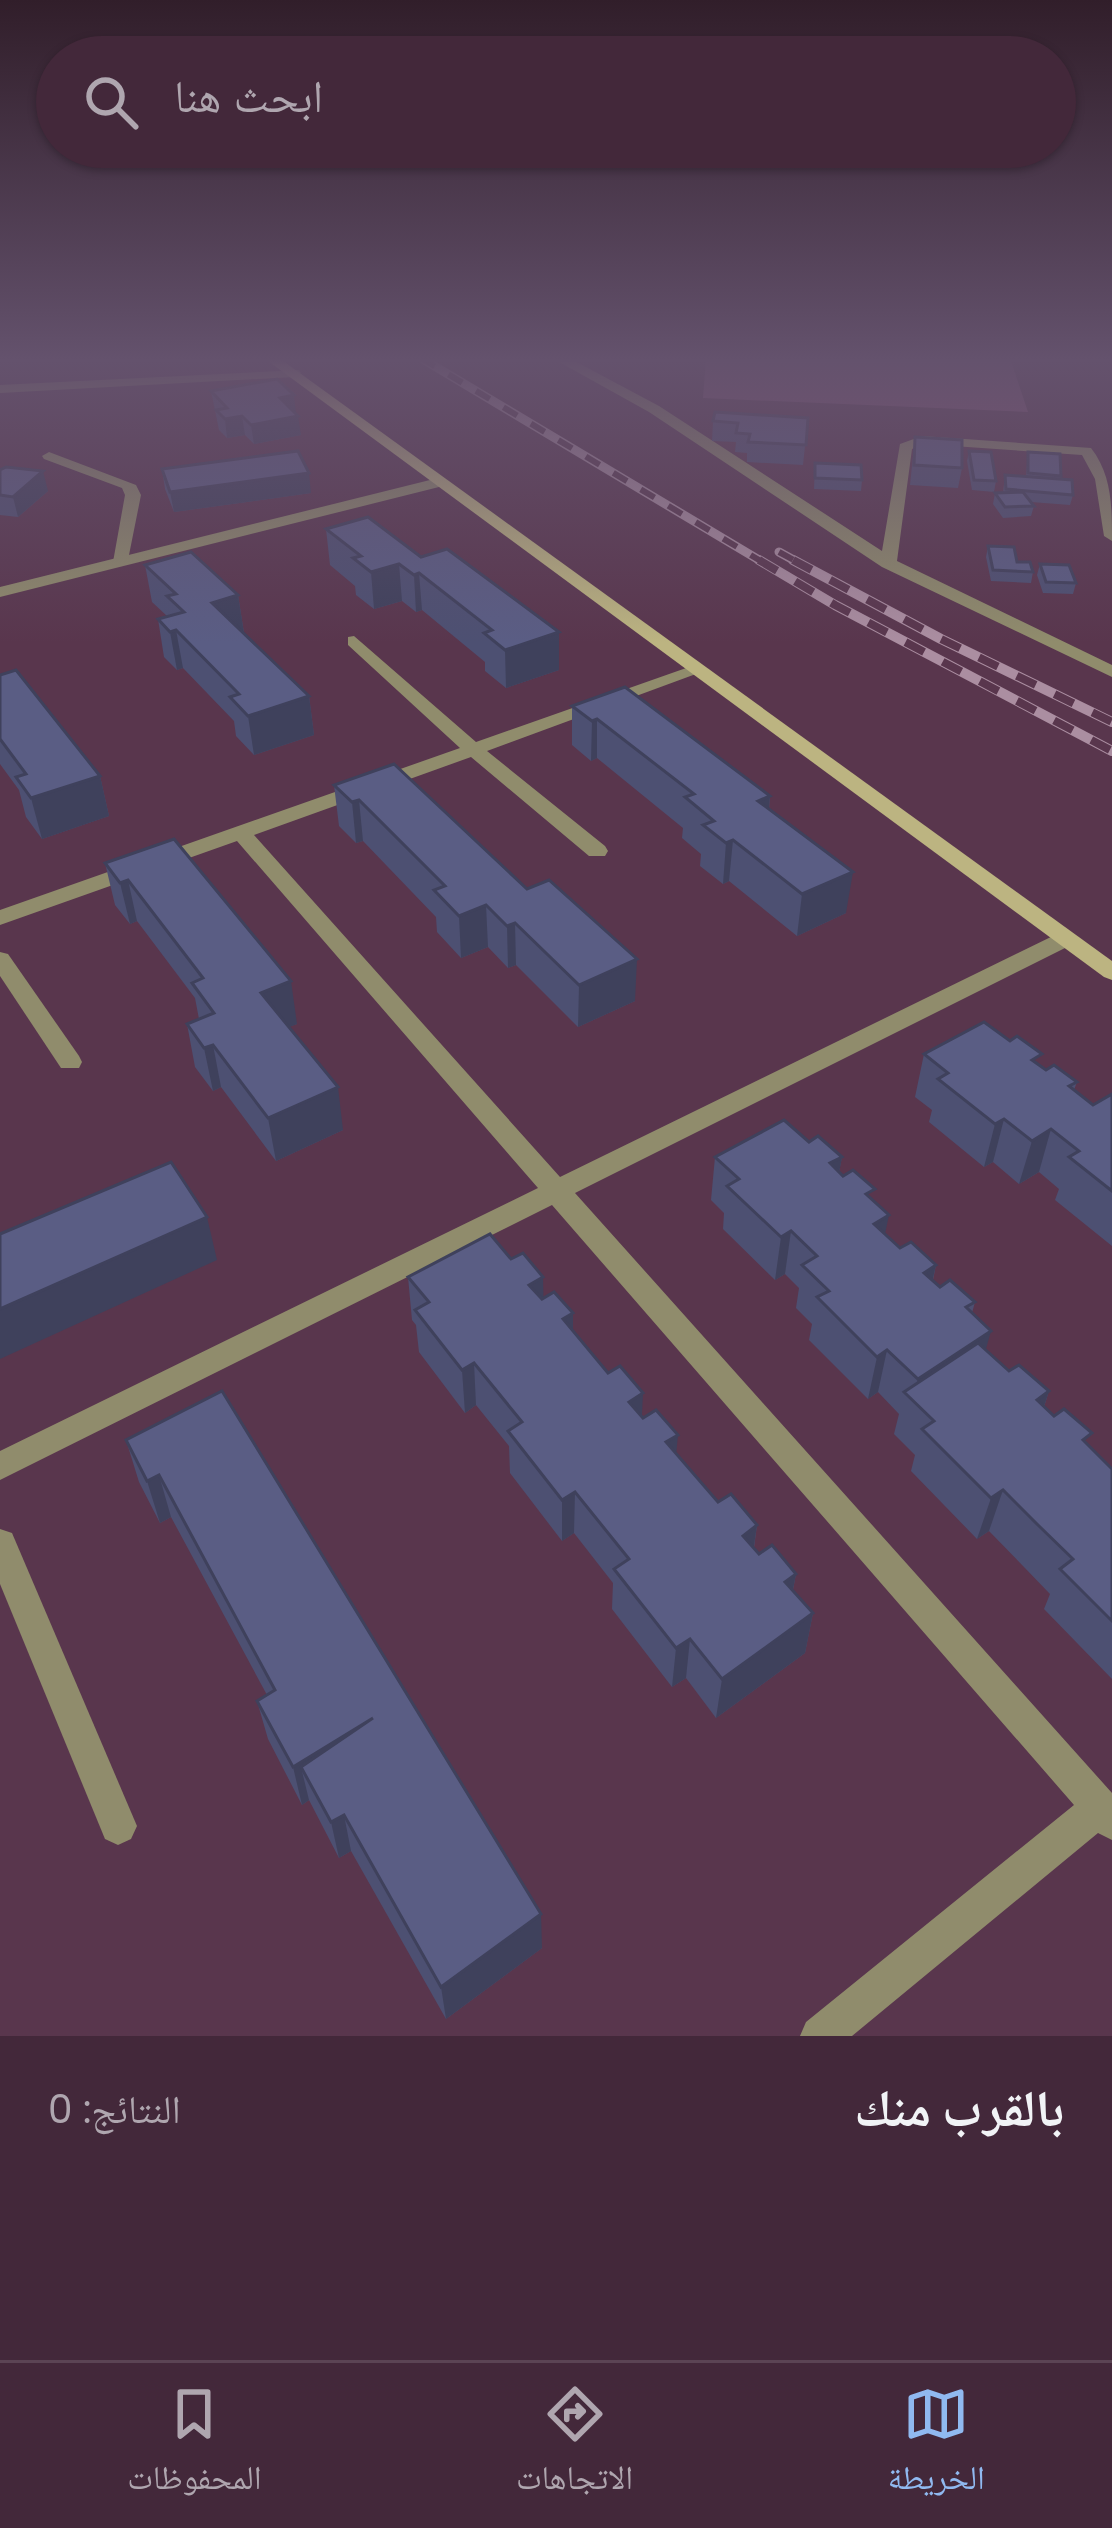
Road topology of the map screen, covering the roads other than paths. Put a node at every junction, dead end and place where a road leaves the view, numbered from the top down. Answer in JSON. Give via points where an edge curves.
{"nodes":[{"id":1,"x":399,"y":453,"type":"edge"},
{"id":2,"x":720,"y":453,"type":"edge"},
{"id":3,"x":903,"y":453,"type":"edge"},
{"id":4,"x":1087,"y":453,"type":"edge"},
{"id":5,"x":49,"y":456,"type":"dead end"},
{"id":6,"x":438,"y":483,"type":"junction"},
{"id":7,"x":1112,"y":536,"type":"edge"},
{"id":8,"x":121,"y":562,"type":"junction"},
{"id":9,"x":888,"y":562,"type":"junction"},
{"id":10,"x":0,"y":592,"type":"edge"},
{"id":11,"x":354,"y":641,"type":"dead end"},
{"id":12,"x":695,"y":671,"type":"junction"},
{"id":13,"x":1112,"y":671,"type":"edge"},
{"id":14,"x":471,"y":748,"type":"junction"},
{"id":15,"x":239,"y":831,"type":"junction"},
{"id":16,"x":597,"y":851,"type":"dead end"},
{"id":17,"x":0,"y":918,"type":"edge"},
{"id":18,"x":1065,"y":939,"type":"junction"},
{"id":19,"x":0,"y":959,"type":"edge"},
{"id":20,"x":1112,"y":972,"type":"edge"},
{"id":21,"x":70,"y":1062,"type":"dead end"},
{"id":22,"x":554,"y":1191,"type":"junction"},
{"id":23,"x":0,"y":1466,"type":"edge"},
{"id":24,"x":0,"y":1544,"type":"edge"},
{"id":25,"x":1106,"y":1814,"type":"edge"},
{"id":26,"x":118,"y":1826,"type":"dead end"},
{"id":27,"x":820,"y":2036,"type":"edge"}],
"edges":[{"from":1,"to":6,"type":"main road"},
{"from":2,"to":9,"type":"street"},
{"from":3,"to":9,"type":"street"},
{"from":4,"to":7,"type":"street","via":[[1102,479]]},
{"from":5,"to":8,"type":"street","via":[[128,485]]},
{"from":6,"to":8,"type":"street"},
{"from":6,"to":12,"type":"main road"},
{"from":8,"to":10,"type":"street"},
{"from":9,"to":13,"type":"street"},
{"from":11,"to":14,"type":"street"},
{"from":12,"to":14,"type":"street"},
{"from":12,"to":18,"type":"main road"},
{"from":14,"to":15,"type":"street"},
{"from":14,"to":16,"type":"street"},
{"from":15,"to":17,"type":"street"},
{"from":15,"to":22,"type":"street"},
{"from":18,"to":20,"type":"main road"},
{"from":18,"to":22,"type":"street"},
{"from":19,"to":21,"type":"street"},
{"from":22,"to":23,"type":"street"},
{"from":22,"to":25,"type":"street"},
{"from":24,"to":26,"type":"street"},
{"from":25,"to":27,"type":"street"}]}
